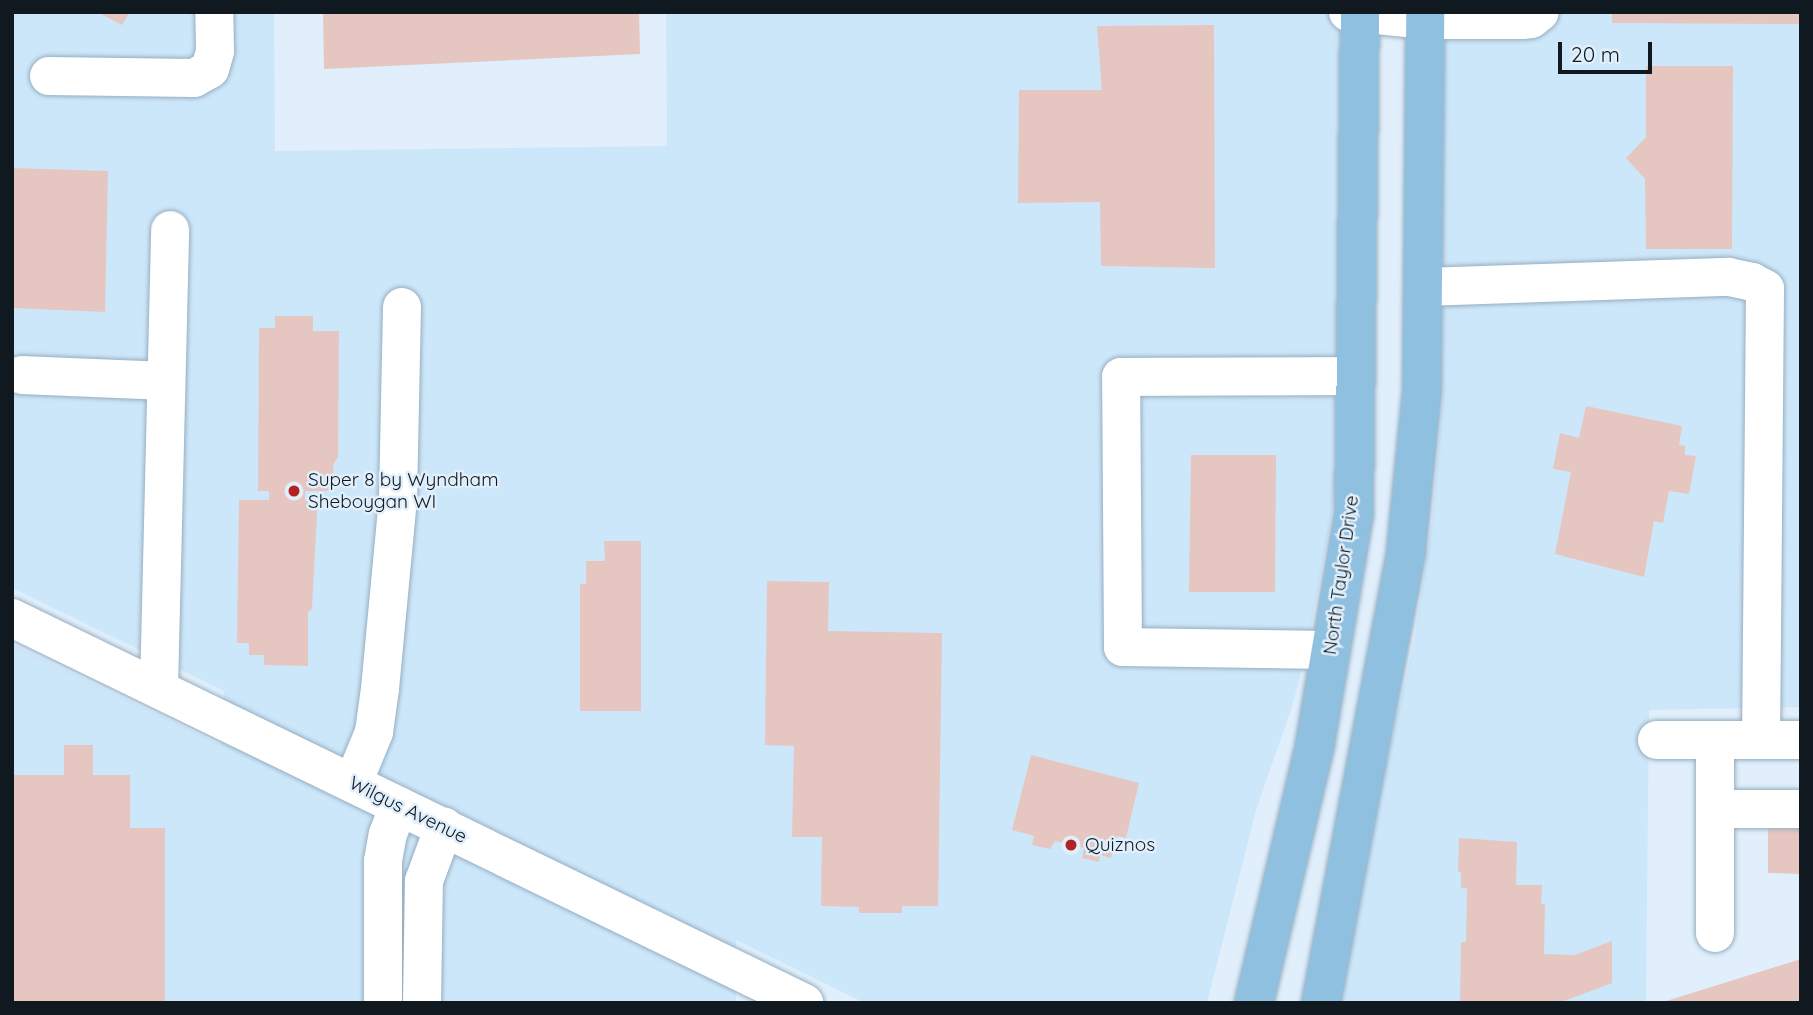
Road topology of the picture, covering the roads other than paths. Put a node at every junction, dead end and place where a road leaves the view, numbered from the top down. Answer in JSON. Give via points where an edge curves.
{"nodes":[{"id":1,"x":214,"y":12,"type":"edge"},
{"id":2,"x":1540,"y":12,"type":"edge"},
{"id":3,"x":1356,"y":13,"type":"edge"},
{"id":4,"x":1424,"y":16,"type":"edge"},
{"id":5,"x":49,"y":76,"type":"dead end"},
{"id":6,"x":170,"y":230,"type":"dead end"},
{"id":7,"x":1423,"y":287,"type":"junction"},
{"id":8,"x":402,"y":307,"type":"dead end"},
{"id":9,"x":22,"y":374,"type":"dead end"},
{"id":10,"x":1355,"y":376,"type":"junction"},
{"id":11,"x":166,"y":381,"type":"junction"},
{"id":12,"x":12,"y":618,"type":"edge"},
{"id":13,"x":1330,"y":650,"type":"junction"},
{"id":14,"x":159,"y":688,"type":"junction"},
{"id":15,"x":1657,"y":740,"type":"dead end"},
{"id":16,"x":1716,"y":740,"type":"junction"},
{"id":17,"x":1761,"y":740,"type":"junction"},
{"id":18,"x":1801,"y":740,"type":"edge"},
{"id":19,"x":353,"y":783,"type":"junction"},
{"id":20,"x":399,"y":806,"type":"junction"},
{"id":21,"x":1716,"y":809,"type":"junction"},
{"id":22,"x":1801,"y":809,"type":"edge"},
{"id":23,"x":444,"y":827,"type":"junction"},
{"id":24,"x":1715,"y":933,"type":"dead end"},
{"id":25,"x":1254,"y":999,"type":"edge"},
{"id":26,"x":383,"y":1003,"type":"edge"},
{"id":27,"x":422,"y":1003,"type":"edge"},
{"id":28,"x":804,"y":1003,"type":"edge"},
{"id":29,"x":1321,"y":1003,"type":"edge"}],
"edges":[{"from":1,"to":5,"type":"street","via":[[215,51],[210,69],[194,78]]},
{"from":2,"to":4,"type":"street","via":[[1523,20]]},
{"from":3,"to":4,"type":"street"},
{"from":3,"to":10,"type":"main road","name":"North Taylor Drive"},
{"from":4,"to":7,"type":"main road"},
{"from":6,"to":11,"type":"street"},
{"from":7,"to":17,"type":"street","via":[[1730,277],[1765,289]]},
{"from":7,"to":29,"type":"main road","via":[[1422,390],[1406,551]]},
{"from":8,"to":19,"type":"street","via":[[398,498],[380,689],[374,732]]},
{"from":9,"to":11,"type":"street"},
{"from":10,"to":13,"type":"main road","name":"North Taylor Drive","via":[[1353,514]]},
{"from":10,"to":13,"type":"street","via":[[1121,377],[1123,647]]},
{"from":11,"to":14,"type":"street"},
{"from":12,"to":14,"type":"street","name":"Wilgus Avenue"},
{"from":13,"to":25,"type":"main road","name":"North Taylor Drive","via":[[1315,744]]},
{"from":14,"to":19,"type":"street","name":"Wilgus Avenue"},
{"from":15,"to":16,"type":"street"},
{"from":16,"to":17,"type":"street"},
{"from":16,"to":21,"type":"street"},
{"from":17,"to":18,"type":"street"},
{"from":19,"to":20,"type":"street","name":"Wilgus Avenue"},
{"from":20,"to":23,"type":"street","name":"Wilgus Avenue"},
{"from":20,"to":26,"type":"street","via":[[383,861]]},
{"from":21,"to":22,"type":"street"},
{"from":21,"to":24,"type":"street"},
{"from":23,"to":27,"type":"street","via":[[425,881]]},
{"from":23,"to":28,"type":"street","name":"Wilgus Avenue"}]}
